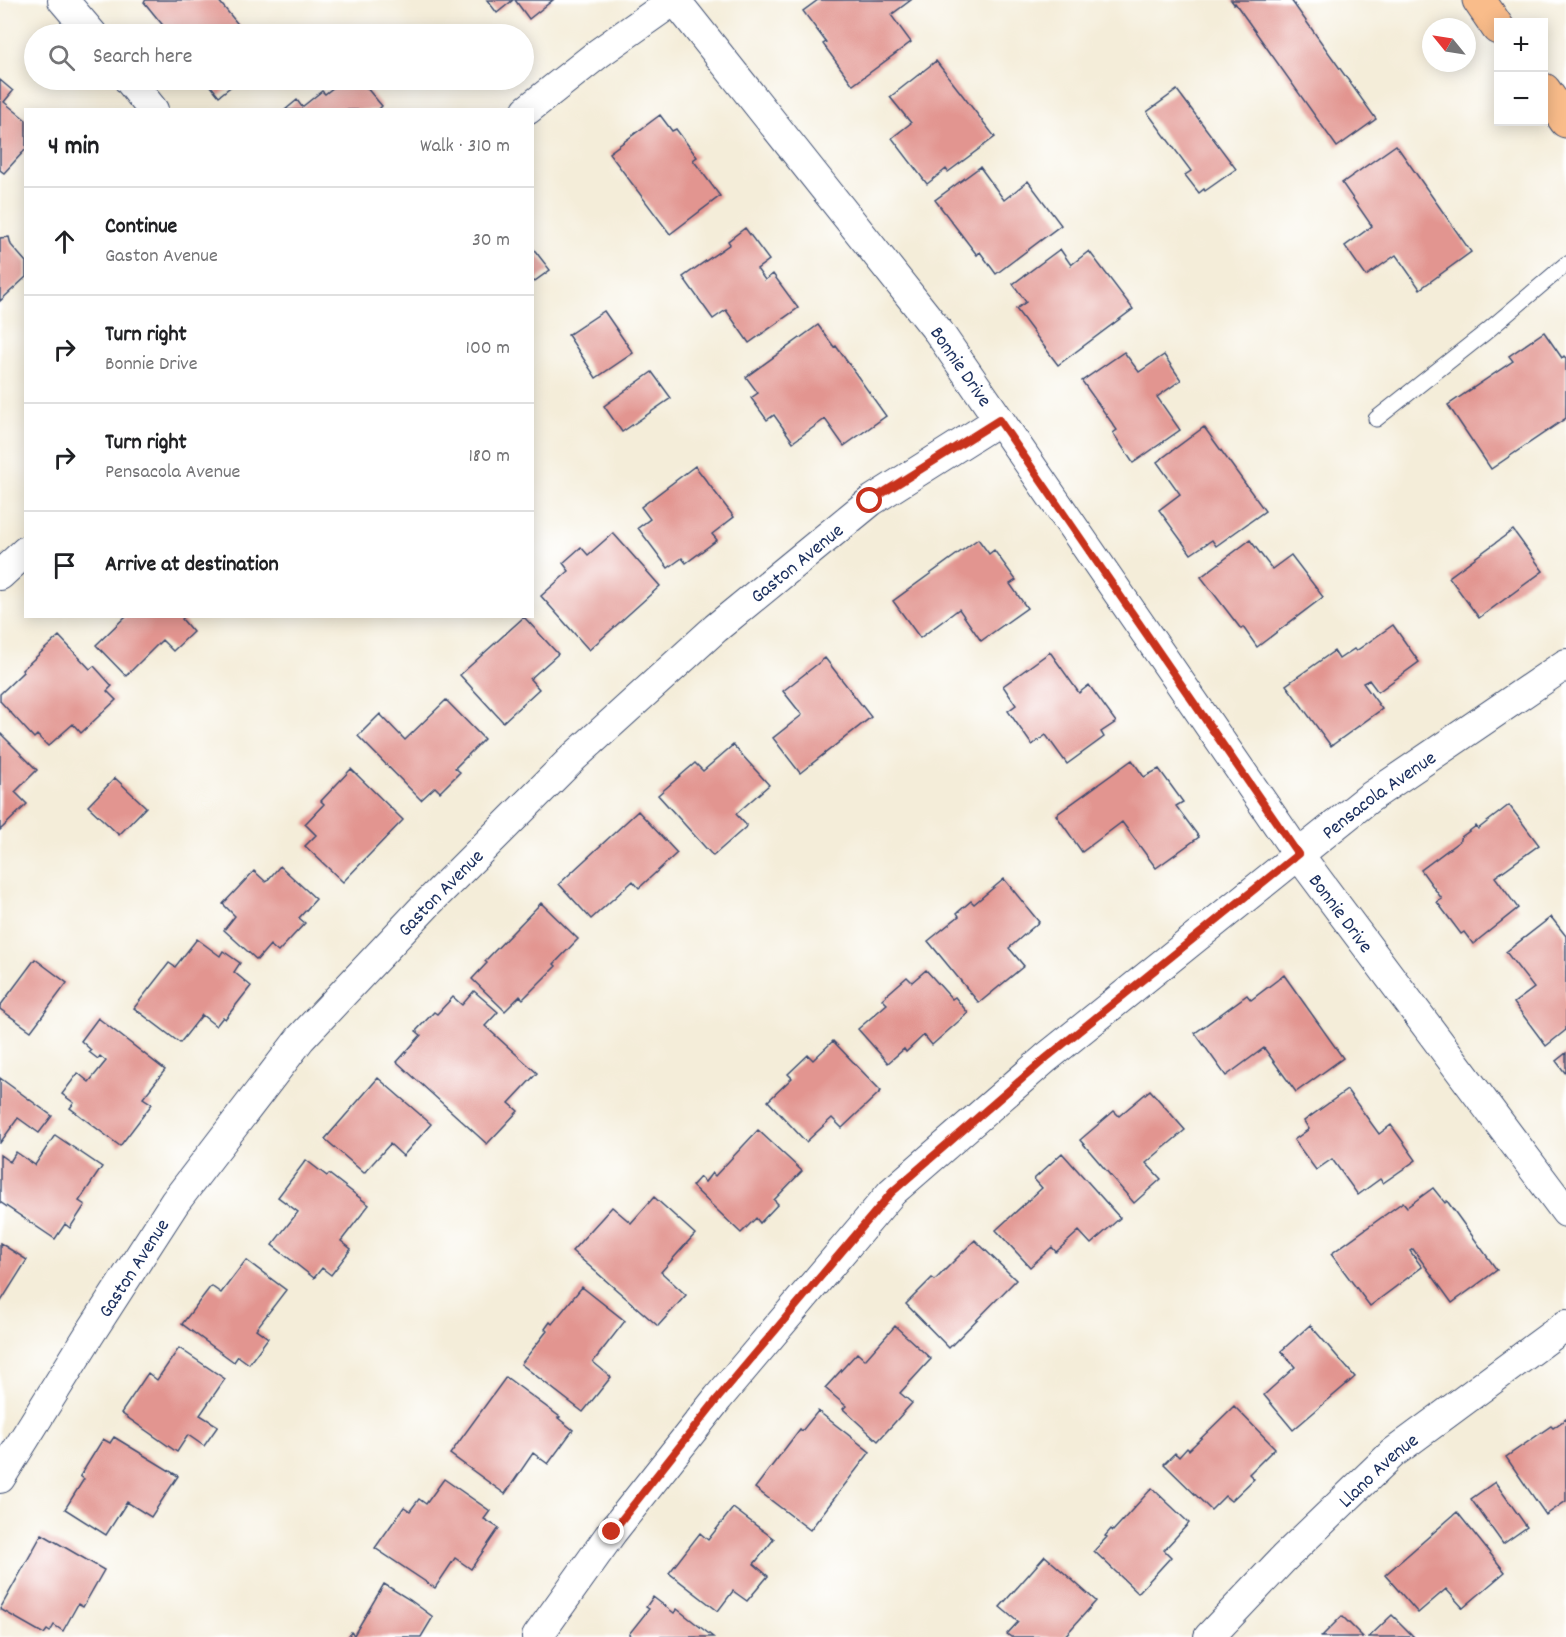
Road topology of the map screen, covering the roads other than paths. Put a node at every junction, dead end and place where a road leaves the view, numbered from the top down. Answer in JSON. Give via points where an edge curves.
{"nodes":[{"id":1,"x":63,"y":0,"type":"edge"},
{"id":2,"x":674,"y":0,"type":"edge"},
{"id":3,"x":1479,"y":0,"type":"edge"},
{"id":4,"x":1494,"y":22,"type":"edge"},
{"id":5,"x":83,"y":24,"type":"edge"},
{"id":6,"x":137,"y":90,"type":"edge"},
{"id":7,"x":1548,"y":96,"type":"edge"},
{"id":8,"x":151,"y":108,"type":"edge"},
{"id":9,"x":530,"y":108,"type":"edge"},
{"id":10,"x":1566,"y":121,"type":"edge"},
{"id":11,"x":1566,"y":264,"type":"edge"},
{"id":12,"x":1376,"y":419,"type":"dead end"},
{"id":13,"x":999,"y":420,"type":"junction"},
{"id":14,"x":24,"y":553,"type":"edge"},
{"id":15,"x":0,"y":575,"type":"edge"},
{"id":16,"x":1566,"y":664,"type":"edge"},
{"id":17,"x":1298,"y":854,"type":"junction"},
{"id":18,"x":1566,"y":1212,"type":"edge"},
{"id":19,"x":1566,"y":1325,"type":"edge"},
{"id":20,"x":0,"y":1478,"type":"edge"},
{"id":21,"x":537,"y":1637,"type":"edge"},
{"id":22,"x":1209,"y":1637,"type":"edge"}],
"edges":[{"from":1,"to":5,"type":"street"},
{"from":2,"to":9,"type":"street"},
{"from":2,"to":13,"type":"street","name":"Bonnie Drive","via":[[938,331]]},
{"from":3,"to":4,"type":"main road"},
{"from":6,"to":8,"type":"street"},
{"from":7,"to":10,"type":"main road"},
{"from":11,"to":12,"type":"lane"},
{"from":13,"to":17,"type":"street","name":"Bonnie Drive"},
{"from":13,"to":20,"type":"street","name":"Gaston Avenue","via":[[870,501],[716,628],[574,757],[429,902],[300,1039],[176,1202]]},
{"from":14,"to":15,"type":"street"},
{"from":16,"to":17,"type":"street","name":"Pensacola Avenue","via":[[1369,798]]},
{"from":17,"to":18,"type":"street","name":"Bonnie Drive"},
{"from":17,"to":21,"type":"street","name":"Pensacola Avenue","via":[[1046,1058],[892,1192],[718,1398],[612,1532]]},
{"from":19,"to":22,"type":"street","name":"Llano Avenue","via":[[1393,1453]]}]}
